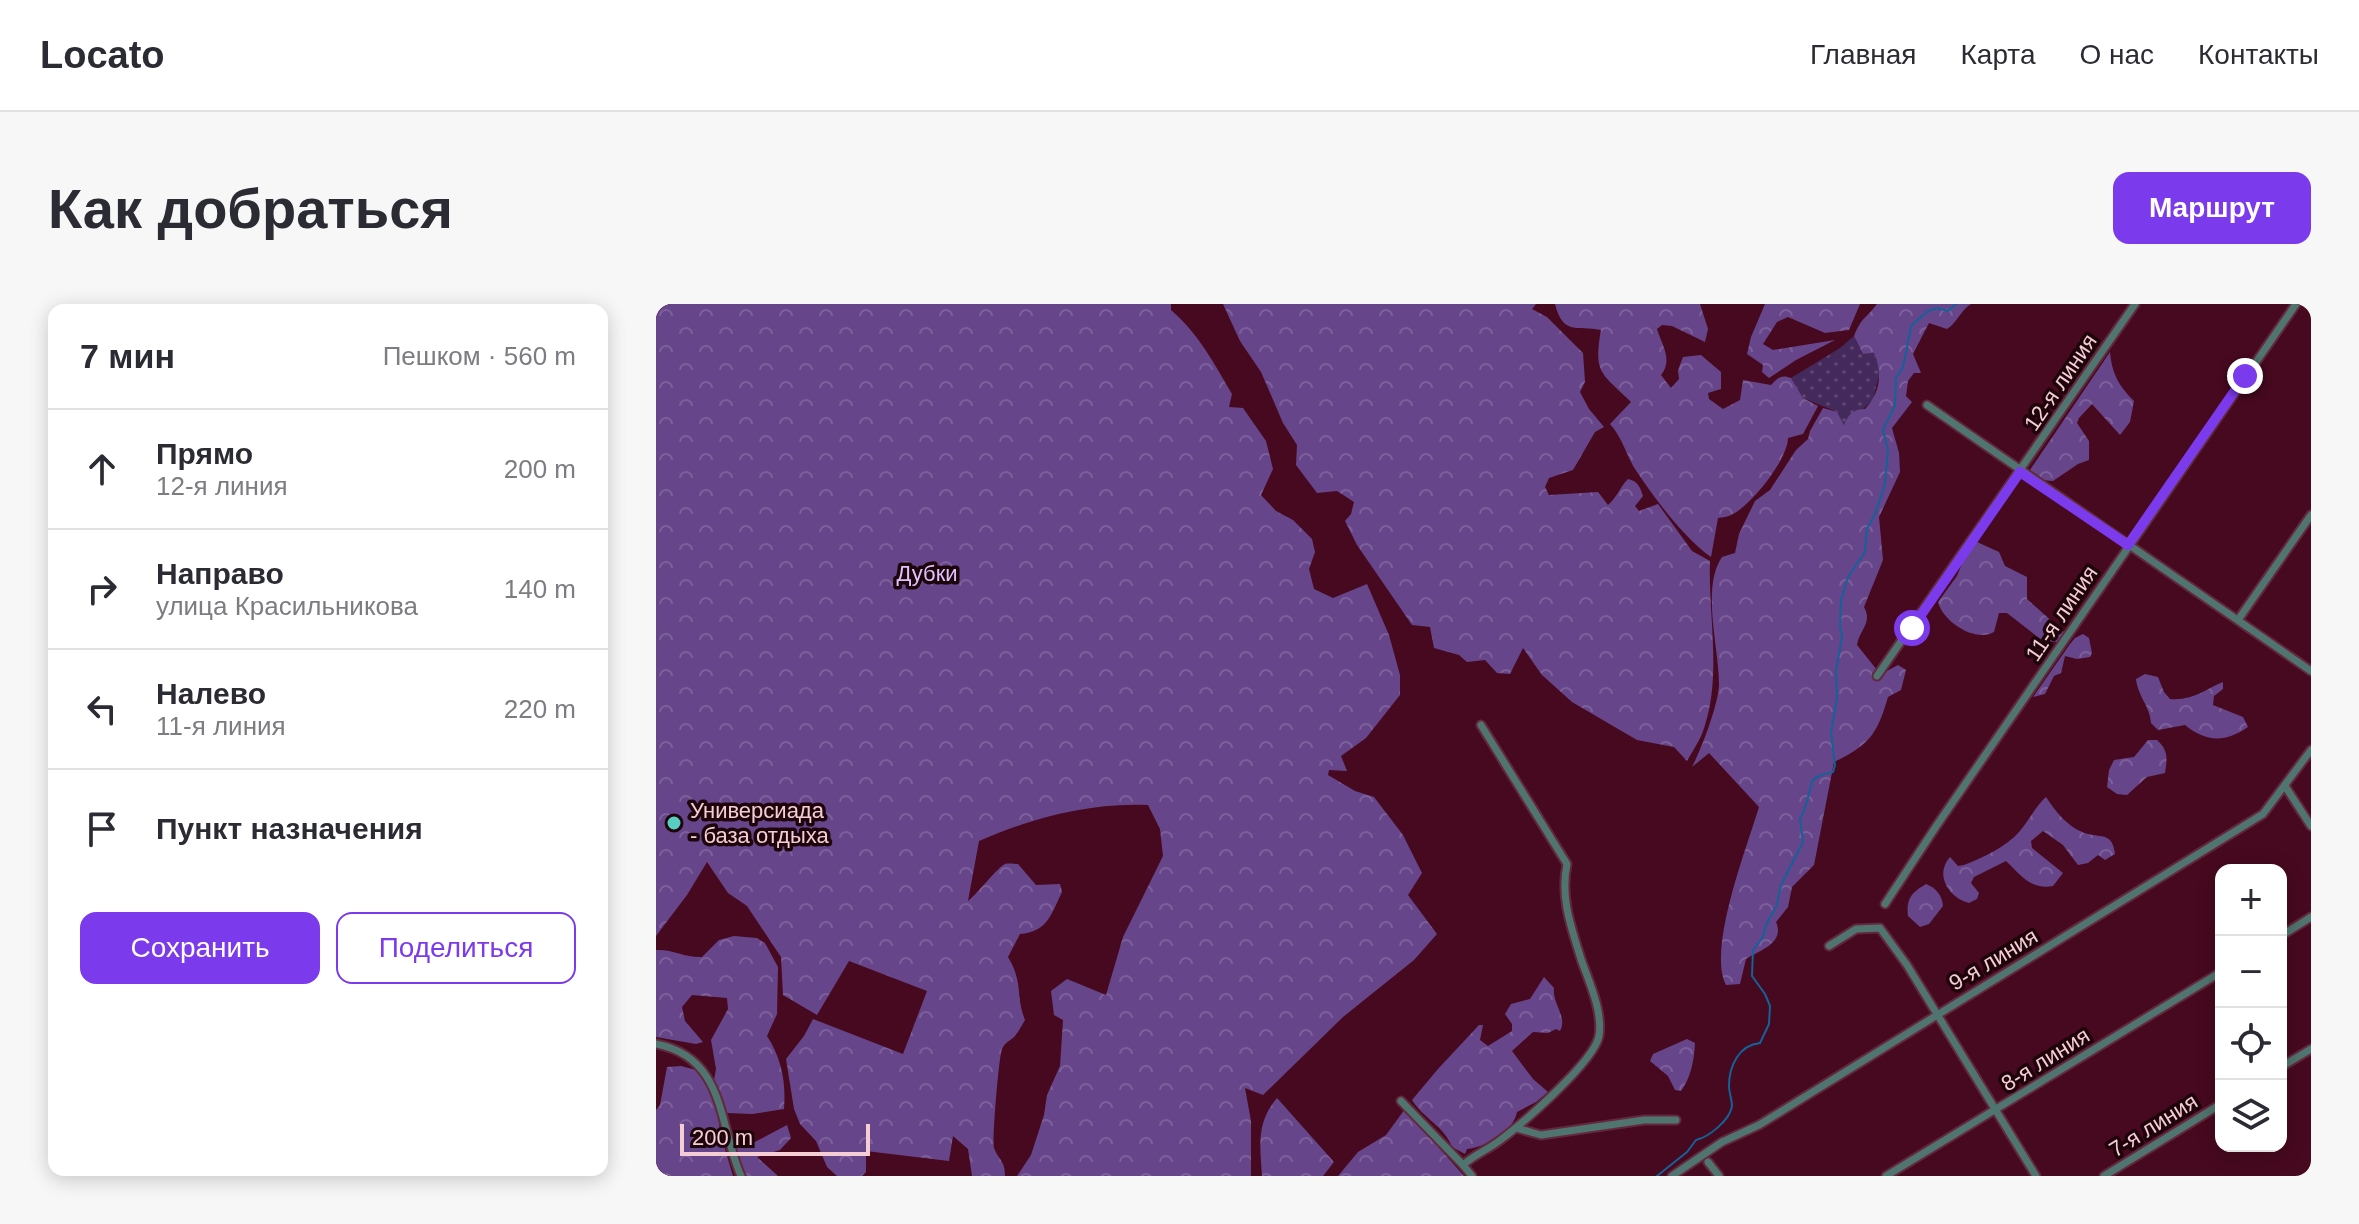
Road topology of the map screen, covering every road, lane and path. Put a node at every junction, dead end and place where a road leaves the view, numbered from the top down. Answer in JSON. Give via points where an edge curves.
{"nodes":[{"id":1,"x":2135,"y":304,"type":"edge"},
{"id":2,"x":2296,"y":304,"type":"edge"},
{"id":3,"x":1927,"y":405,"type":"dead end"},
{"id":4,"x":2020,"y":472,"type":"junction"},
{"id":5,"x":2311,"y":515,"type":"edge"},
{"id":6,"x":2128,"y":545,"type":"junction"},
{"id":7,"x":2238,"y":620,"type":"junction"},
{"id":8,"x":2311,"y":671,"type":"edge"},
{"id":9,"x":1877,"y":676,"type":"dead end"},
{"id":10,"x":1481,"y":725,"type":"dead end"},
{"id":11,"x":2311,"y":750,"type":"edge"},
{"id":12,"x":2285,"y":786,"type":"junction"},
{"id":13,"x":2311,"y":826,"type":"edge"},
{"id":14,"x":1885,"y":904,"type":"dead end"},
{"id":15,"x":2311,"y":917,"type":"edge"},
{"id":16,"x":2287,"y":932,"type":"edge"},
{"id":17,"x":1829,"y":946,"type":"dead end"},
{"id":18,"x":2215,"y":976,"type":"edge"},
{"id":19,"x":1936,"y":1014,"type":"junction"},
{"id":20,"x":656,"y":1044,"type":"edge"},
{"id":21,"x":2311,"y":1049,"type":"edge"},
{"id":22,"x":2287,"y":1063,"type":"edge"},
{"id":23,"x":1401,"y":1101,"type":"dead end"},
{"id":24,"x":2215,"y":1108,"type":"edge"},
{"id":25,"x":1996,"y":1110,"type":"junction"},
{"id":26,"x":1676,"y":1120,"type":"dead end"},
{"id":27,"x":1516,"y":1128,"type":"junction"},
{"id":28,"x":1708,"y":1162,"type":"dead end"},
{"id":29,"x":1463,"y":1165,"type":"junction"},
{"id":30,"x":741,"y":1176,"type":"edge"},
{"id":31,"x":1472,"y":1176,"type":"edge"},
{"id":32,"x":1672,"y":1176,"type":"edge"},
{"id":33,"x":1719,"y":1176,"type":"edge"},
{"id":34,"x":1886,"y":1176,"type":"edge"},
{"id":35,"x":2036,"y":1176,"type":"edge"},
{"id":36,"x":2104,"y":1176,"type":"edge"}],
"edges":[{"from":1,"to":4,"type":"street","name":"12-я линия"},
{"from":2,"to":6,"type":"street","name":"11-я линия"},
{"from":3,"to":4,"type":"street"},
{"from":4,"to":6,"type":"street"},
{"from":4,"to":9,"type":"street","name":"12-я линия"},
{"from":5,"to":7,"type":"street"},
{"from":6,"to":7,"type":"street"},
{"from":6,"to":14,"type":"street","name":"11-я линия"},
{"from":7,"to":8,"type":"street"},
{"from":10,"to":27,"type":"street","via":[[1567,864],[1563,889],[1600,1034],[1584,1063]]},
{"from":11,"to":12,"type":"street","name":"9-я линия"},
{"from":12,"to":13,"type":"street"},
{"from":12,"to":19,"type":"street","name":"9-я линия","via":[[2263,814]]},
{"from":15,"to":16,"type":"street"},
{"from":17,"to":19,"type":"street","via":[[1856,929],[1880,928]]},
{"from":18,"to":25,"type":"street","name":"8-я линия"},
{"from":19,"to":25,"type":"street"},
{"from":19,"to":32,"type":"street","name":"9-я линия"},
{"from":20,"to":30,"type":"street","via":[[684,1052],[714,1087]]},
{"from":21,"to":22,"type":"street"},
{"from":23,"to":29,"type":"street"},
{"from":24,"to":36,"type":"street","name":"7-я линия"},
{"from":25,"to":34,"type":"street","name":"8-я линия"},
{"from":25,"to":35,"type":"street"},
{"from":26,"to":27,"type":"street","via":[[1541,1135]]},
{"from":27,"to":29,"type":"street"},
{"from":28,"to":33,"type":"street"},
{"from":29,"to":31,"type":"street"}]}
